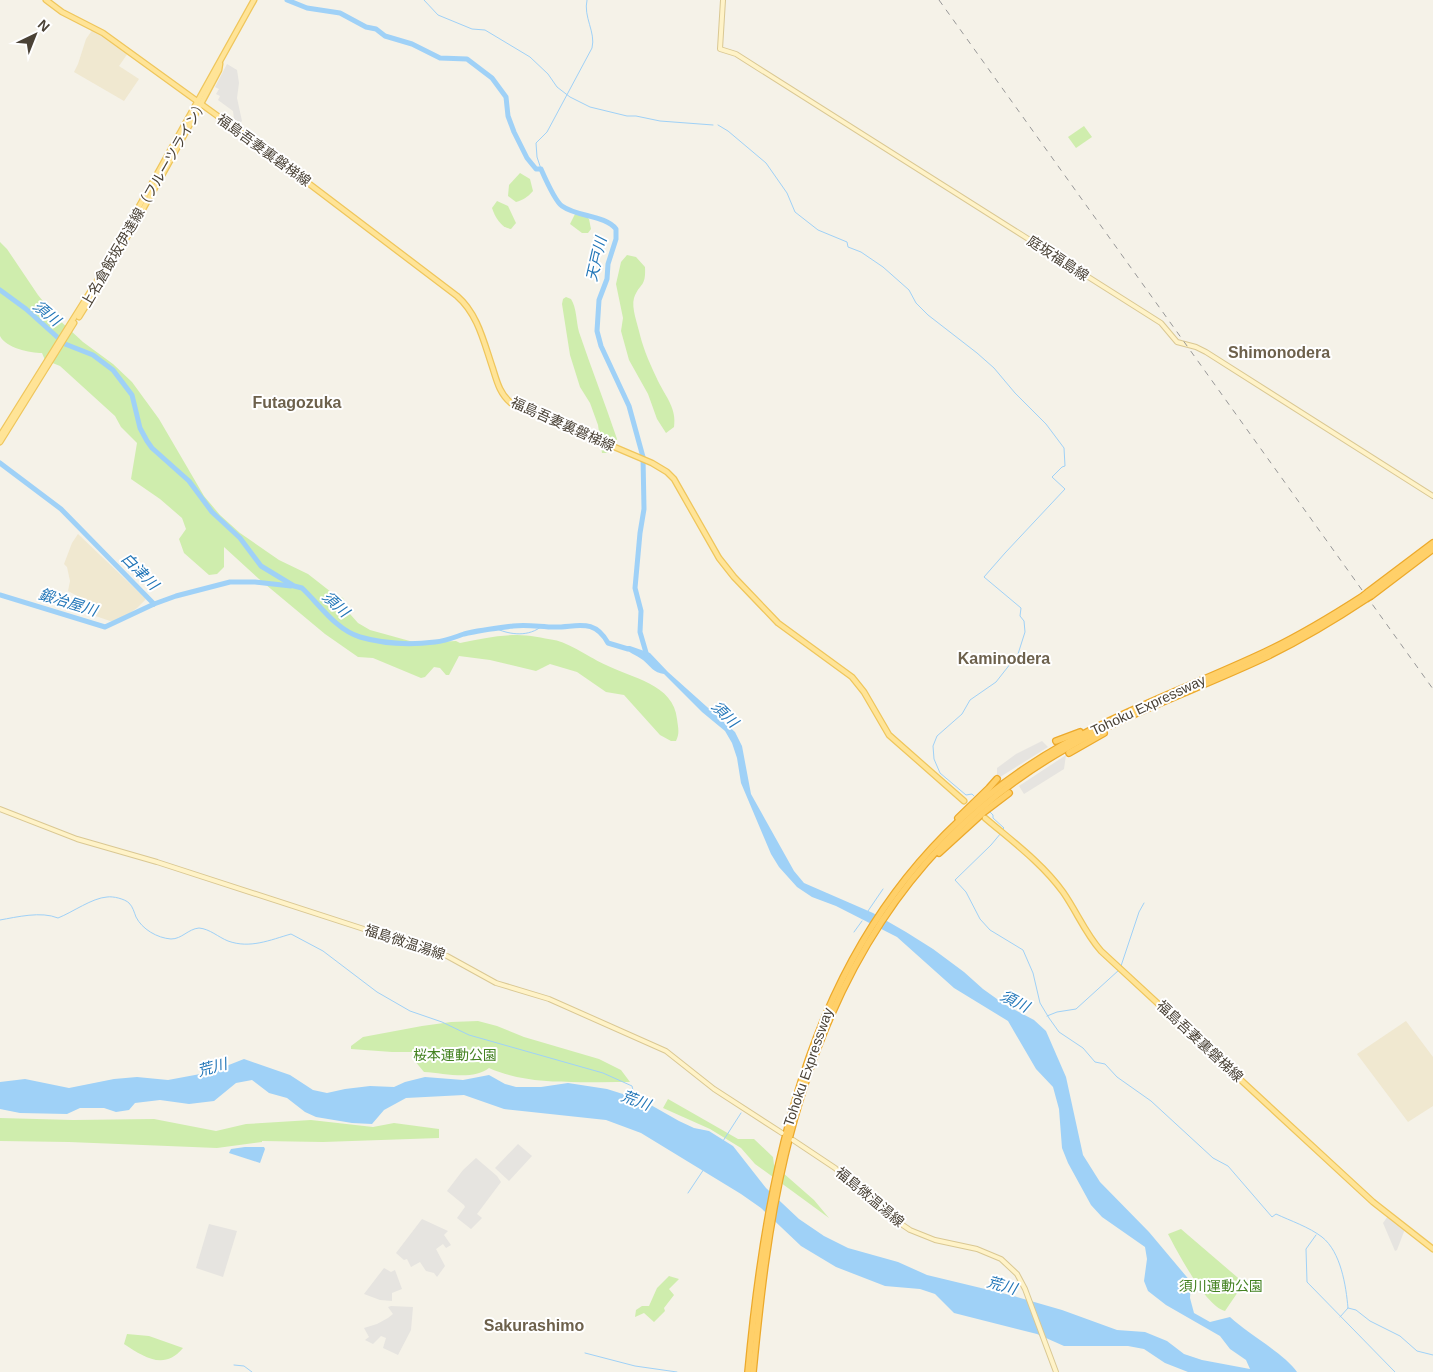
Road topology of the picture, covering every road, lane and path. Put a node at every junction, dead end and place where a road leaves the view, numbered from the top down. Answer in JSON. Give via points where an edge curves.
{"nodes":[{"id":1,"x":46,"y":0,"type":"edge"},
{"id":2,"x":254,"y":0,"type":"edge"},
{"id":3,"x":723,"y":0,"type":"edge"},
{"id":4,"x":199,"y":103,"type":"junction"},
{"id":5,"x":56,"y":349,"type":"junction"},
{"id":6,"x":0,"y":436,"type":"edge"},
{"id":7,"x":0,"y":442,"type":"edge"},
{"id":8,"x":1433,"y":496,"type":"edge"},
{"id":9,"x":1433,"y":543,"type":"edge"},
{"id":10,"x":1433,"y":549,"type":"edge"},
{"id":11,"x":1367,"y":596,"type":"junction"},
{"id":12,"x":1142,"y":706,"type":"junction"},
{"id":13,"x":1150,"y":708,"type":"junction"},
{"id":14,"x":1056,"y":741,"type":"dead end"},
{"id":15,"x":1069,"y":753,"type":"dead end"},
{"id":16,"x":996,"y":779,"type":"dead end"},
{"id":17,"x":1010,"y":793,"type":"dead end"},
{"id":18,"x":964,"y":801,"type":"dead end"},
{"id":19,"x":0,"y":809,"type":"edge"},
{"id":20,"x":985,"y":818,"type":"dead end"},
{"id":21,"x":913,"y":874,"type":"junction"},
{"id":22,"x":782,"y":1133,"type":"dead end"},
{"id":23,"x":793,"y":1140,"type":"dead end"},
{"id":24,"x":768,"y":1234,"type":"junction"},
{"id":25,"x":1433,"y":1249,"type":"edge"},
{"id":26,"x":748,"y":1372,"type":"edge"},
{"id":27,"x":753,"y":1372,"type":"edge"},
{"id":28,"x":1056,"y":1372,"type":"edge"}],
"edges":[{"from":1,"to":4,"type":"main road","name":"福島吾妻裏磐梯線","via":[[62,12],[103,32]]},
{"from":2,"to":4,"type":"main road","name":"上名倉飯坂伊達線（フルーツライン）"},
{"from":3,"to":8,"type":"main road","name":"庭坂福島線","via":[[720,49],[747,61],[1161,323],[1177,342],[1206,352]]},
{"from":4,"to":5,"type":"main road","name":"上名倉飯坂伊達線（フルーツライン）","via":[[105,276]]},
{"from":4,"to":18,"type":"main road","name":"福島吾妻裏磐梯線","via":[[464,301],[478,325],[500,390],[511,403],[652,463],[672,477],[719,558],[734,577],[778,623],[852,677],[888,735]]},
{"from":5,"to":6,"type":"main road","name":"上名倉飯坂伊達線（フルーツライン）"},
{"from":5,"to":7,"type":"main road","name":"上名倉飯坂伊達線（フルーツライン）"},
{"from":9,"to":11,"type":"highway","name":"Tohoku Expressway"},
{"from":10,"to":11,"type":"highway","name":"Tohoku Expressway"},
{"from":11,"to":12,"type":"highway","name":"Tohoku Expressway","via":[[1265,652]]},
{"from":11,"to":13,"type":"highway","name":"Tohoku Expressway","via":[[1322,627],[1266,656]]},
{"from":12,"to":14,"type":"highway"},
{"from":12,"to":21,"type":"highway","name":"Tohoku Expressway","via":[[1071,741],[1015,776],[958,823]]},
{"from":13,"to":15,"type":"highway"},
{"from":13,"to":21,"type":"highway","name":"Tohoku Expressway","via":[[1085,738],[1018,779],[965,822]]},
{"from":16,"to":21,"type":"highway","via":[[936,841]]},
{"from":17,"to":21,"type":"highway"},
{"from":19,"to":22,"type":"main road","name":"福島微温湯線","via":[[77,840],[157,862],[447,956],[496,983],[548,999],[666,1051],[714,1089]]},
{"from":20,"to":25,"type":"main road","name":"福島吾妻裏磐梯線","via":[[1063,892],[1088,936],[1101,950],[1358,1189]]},
{"from":21,"to":24,"type":"highway","name":"Tohoku Expressway","via":[[871,931],[837,988],[819,1029],[797,1092]]},
{"from":23,"to":28,"type":"main road","name":"福島微温湯線","via":[[835,1168],[882,1211],[910,1230],[935,1240],[990,1253],[1008,1264],[1025,1289]]},
{"from":24,"to":26,"type":"highway"},
{"from":24,"to":27,"type":"highway"}]}
